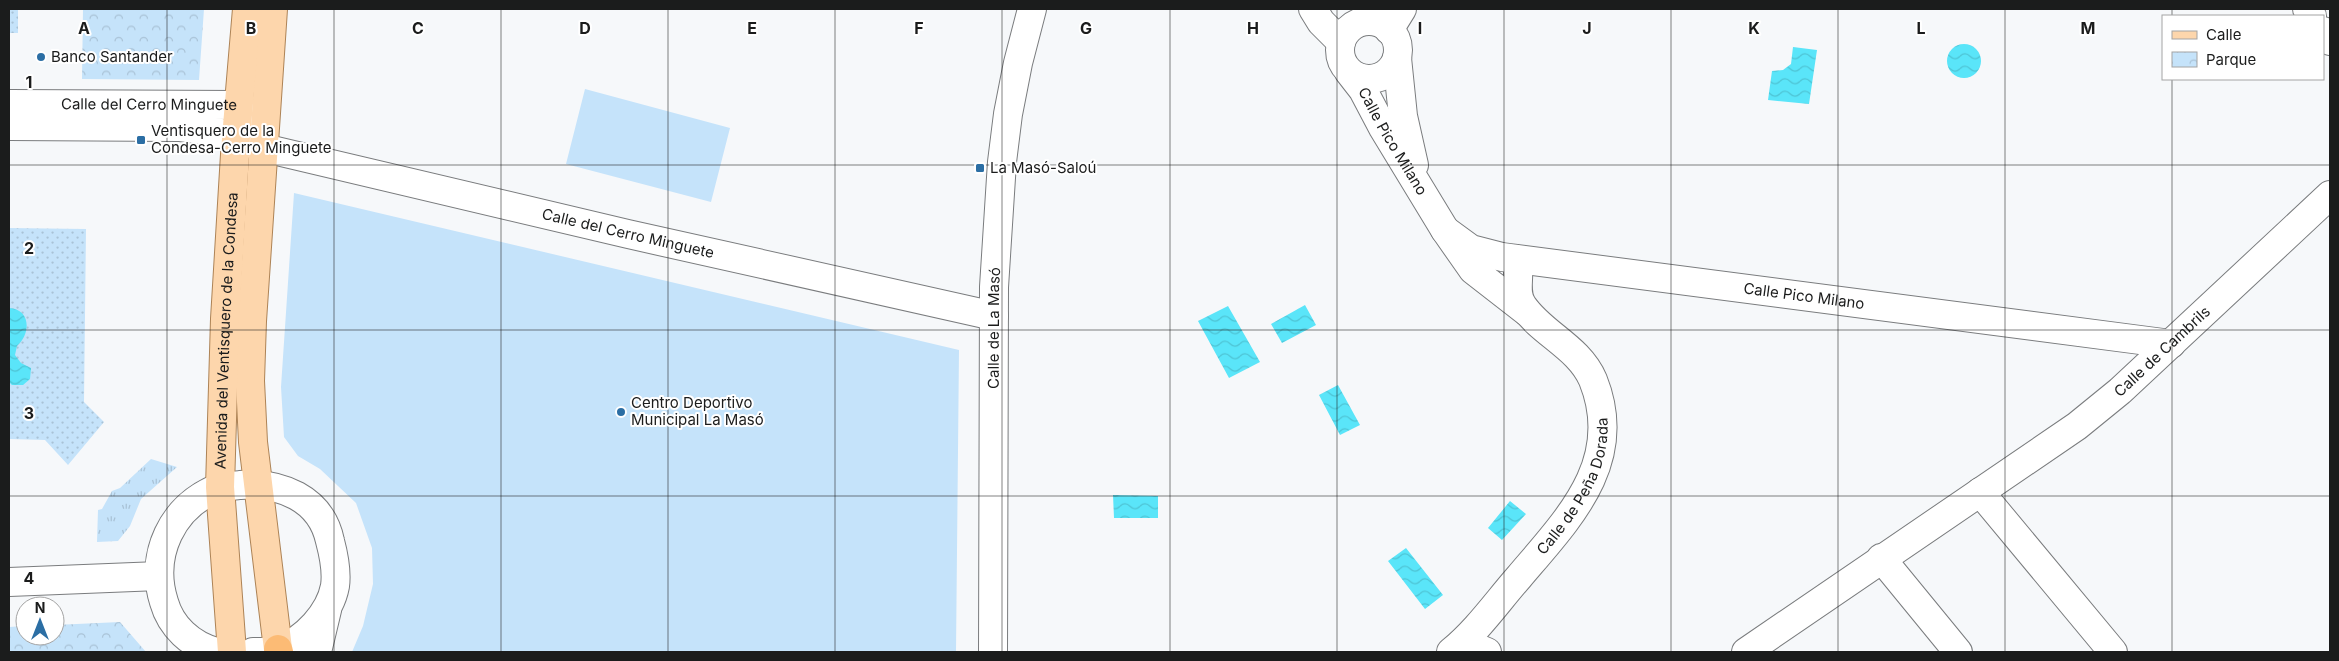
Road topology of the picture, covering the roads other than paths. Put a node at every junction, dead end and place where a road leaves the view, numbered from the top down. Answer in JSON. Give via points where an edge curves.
{"nodes":[{"id":1,"x":247,"y":9,"type":"edge"},
{"id":2,"x":273,"y":9,"type":"edge"},
{"id":3,"x":1032,"y":9,"type":"edge"},
{"id":4,"x":1312,"y":9,"type":"edge"},
{"id":5,"x":1395,"y":19,"type":"edge"},
{"id":6,"x":1341,"y":42,"type":"junction"},
{"id":7,"x":1397,"y":58,"type":"junction"},
{"id":8,"x":1350,"y":72,"type":"junction"},
{"id":9,"x":9,"y":104,"type":"edge"},
{"id":10,"x":238,"y":104,"type":"junction"},
{"id":11,"x":9,"y":126,"type":"edge"},
{"id":12,"x":236,"y":138,"type":"junction"},
{"id":13,"x":264,"y":148,"type":"junction"},
{"id":14,"x":2330,"y":196,"type":"edge"},
{"id":15,"x":1440,"y":221,"type":"junction"},
{"id":16,"x":1508,"y":258,"type":"junction"},
{"id":17,"x":1483,"y":279,"type":"junction"},
{"id":18,"x":1528,"y":312,"type":"junction"},
{"id":19,"x":994,"y":316,"type":"junction"},
{"id":20,"x":2171,"y":344,"type":"junction"},
{"id":21,"x":258,"y":484,"type":"junction"},
{"id":22,"x":220,"y":487,"type":"junction"},
{"id":23,"x":1980,"y":492,"type":"junction"},
{"id":24,"x":1881,"y":558,"type":"junction"},
{"id":25,"x":160,"y":576,"type":"junction"},
{"id":26,"x":9,"y":582,"type":"edge"},
{"id":27,"x":328,"y":608,"type":"junction"},
{"id":28,"x":1467,"y":649,"type":"edge"},
{"id":29,"x":270,"y":651,"type":"edge"},
{"id":30,"x":216,"y":652,"type":"edge"},
{"id":31,"x":232,"y":652,"type":"edge"},
{"id":32,"x":317,"y":652,"type":"edge"},
{"id":33,"x":994,"y":652,"type":"edge"},
{"id":34,"x":1746,"y":652,"type":"edge"},
{"id":35,"x":1958,"y":652,"type":"edge"},
{"id":36,"x":2113,"y":652,"type":"edge"}],
"edges":[{"from":1,"to":10,"type":"main road","name":"Avenida del Ventisquero de la Condesa"},
{"from":2,"to":13,"type":"main road","name":"Avenida del Ventisquero de la Condesa"},
{"from":3,"to":19,"type":"street","name":"Calle de La Masó","via":[[1018,63],[1006,133]]},
{"from":4,"to":6,"type":"street"},
{"from":5,"to":6,"type":"street","name":"Calle Pico Milano","via":[[1381,24],[1362,23],[1353,27]]},
{"from":5,"to":7,"type":"street","name":"Calle Pico Milano"},
{"from":6,"to":8,"type":"street","name":"Calle Pico Milano","via":[[1341,58]]},
{"from":7,"to":8,"type":"street","name":"Calle Pico Milano","via":[[1386,74],[1377,78],[1358,77]]},
{"from":7,"to":15,"type":"street","name":"Calle Pico Milano","via":[[1408,140],[1419,180]]},
{"from":8,"to":15,"type":"street","name":"Calle Pico Milano"},
{"from":9,"to":10,"type":"street","name":"Calle del Cerro Minguete"},
{"from":10,"to":12,"type":"main road","name":"Avenida del Ventisquero de la Condesa"},
{"from":10,"to":13,"type":"street","name":"Calle del Cerro Minguete","via":[[250,116]]},
{"from":11,"to":12,"type":"street","name":"Calle del Cerro Minguete","via":[[179,127]]},
{"from":12,"to":13,"type":"street","name":"Calle del Cerro Minguete"},
{"from":12,"to":22,"type":"main road","name":"Avenida del Ventisquero de la Condesa","via":[[225,319]]},
{"from":13,"to":19,"type":"street","name":"Calle del Cerro Minguete"},
{"from":13,"to":21,"type":"main road","name":"Avenida del Ventisquero de la Condesa","via":[[250,381]]},
{"from":14,"to":20,"type":"street","name":"Calle de Cambrils"},
{"from":15,"to":16,"type":"street","name":"Calle Pico Milano","via":[[1471,248]]},
{"from":15,"to":17,"type":"street","name":"Calle Pico Milano","via":[[1463,257]]},
{"from":16,"to":17,"type":"street","via":[[1490,263]]},
{"from":16,"to":18,"type":"street","via":[[1518,268],[1516,292]]},
{"from":16,"to":20,"type":"street","name":"Calle Pico Milano"},
{"from":17,"to":18,"type":"street","name":"Calle Pico Milano"},
{"from":18,"to":28,"type":"street","name":"Calle de Peña Dorada","via":[[1566,346],[1592,378],[1603,426],[1601,444],[1590,486]]},
{"from":19,"to":33,"type":"street","name":"Calle de La Masó"},
{"from":20,"to":23,"type":"street","name":"Calle de Cambrils","via":[[2077,426]]},
{"from":21,"to":22,"type":"street"},
{"from":21,"to":27,"type":"street","via":[[288,490],[319,516],[328,532],[335,566],[335,586]]},
{"from":21,"to":29,"type":"main road","name":"Avenida del Ventisquero de la Condesa"},
{"from":22,"to":25,"type":"street","via":[[198,498],[177,517],[164,540]]},
{"from":22,"to":31,"type":"main road","name":"Avenida del Ventisquero de la Condesa"},
{"from":23,"to":24,"type":"street","name":"Calle de Cambrils"},
{"from":23,"to":36,"type":"street"},
{"from":24,"to":34,"type":"street","name":"Calle de Cambrils"},
{"from":24,"to":35,"type":"street"},
{"from":25,"to":26,"type":"street"},
{"from":25,"to":30,"type":"street","via":[[168,615],[191,641]]},
{"from":27,"to":29,"type":"street","via":[[295,642]]},
{"from":27,"to":32,"type":"street"}]}
